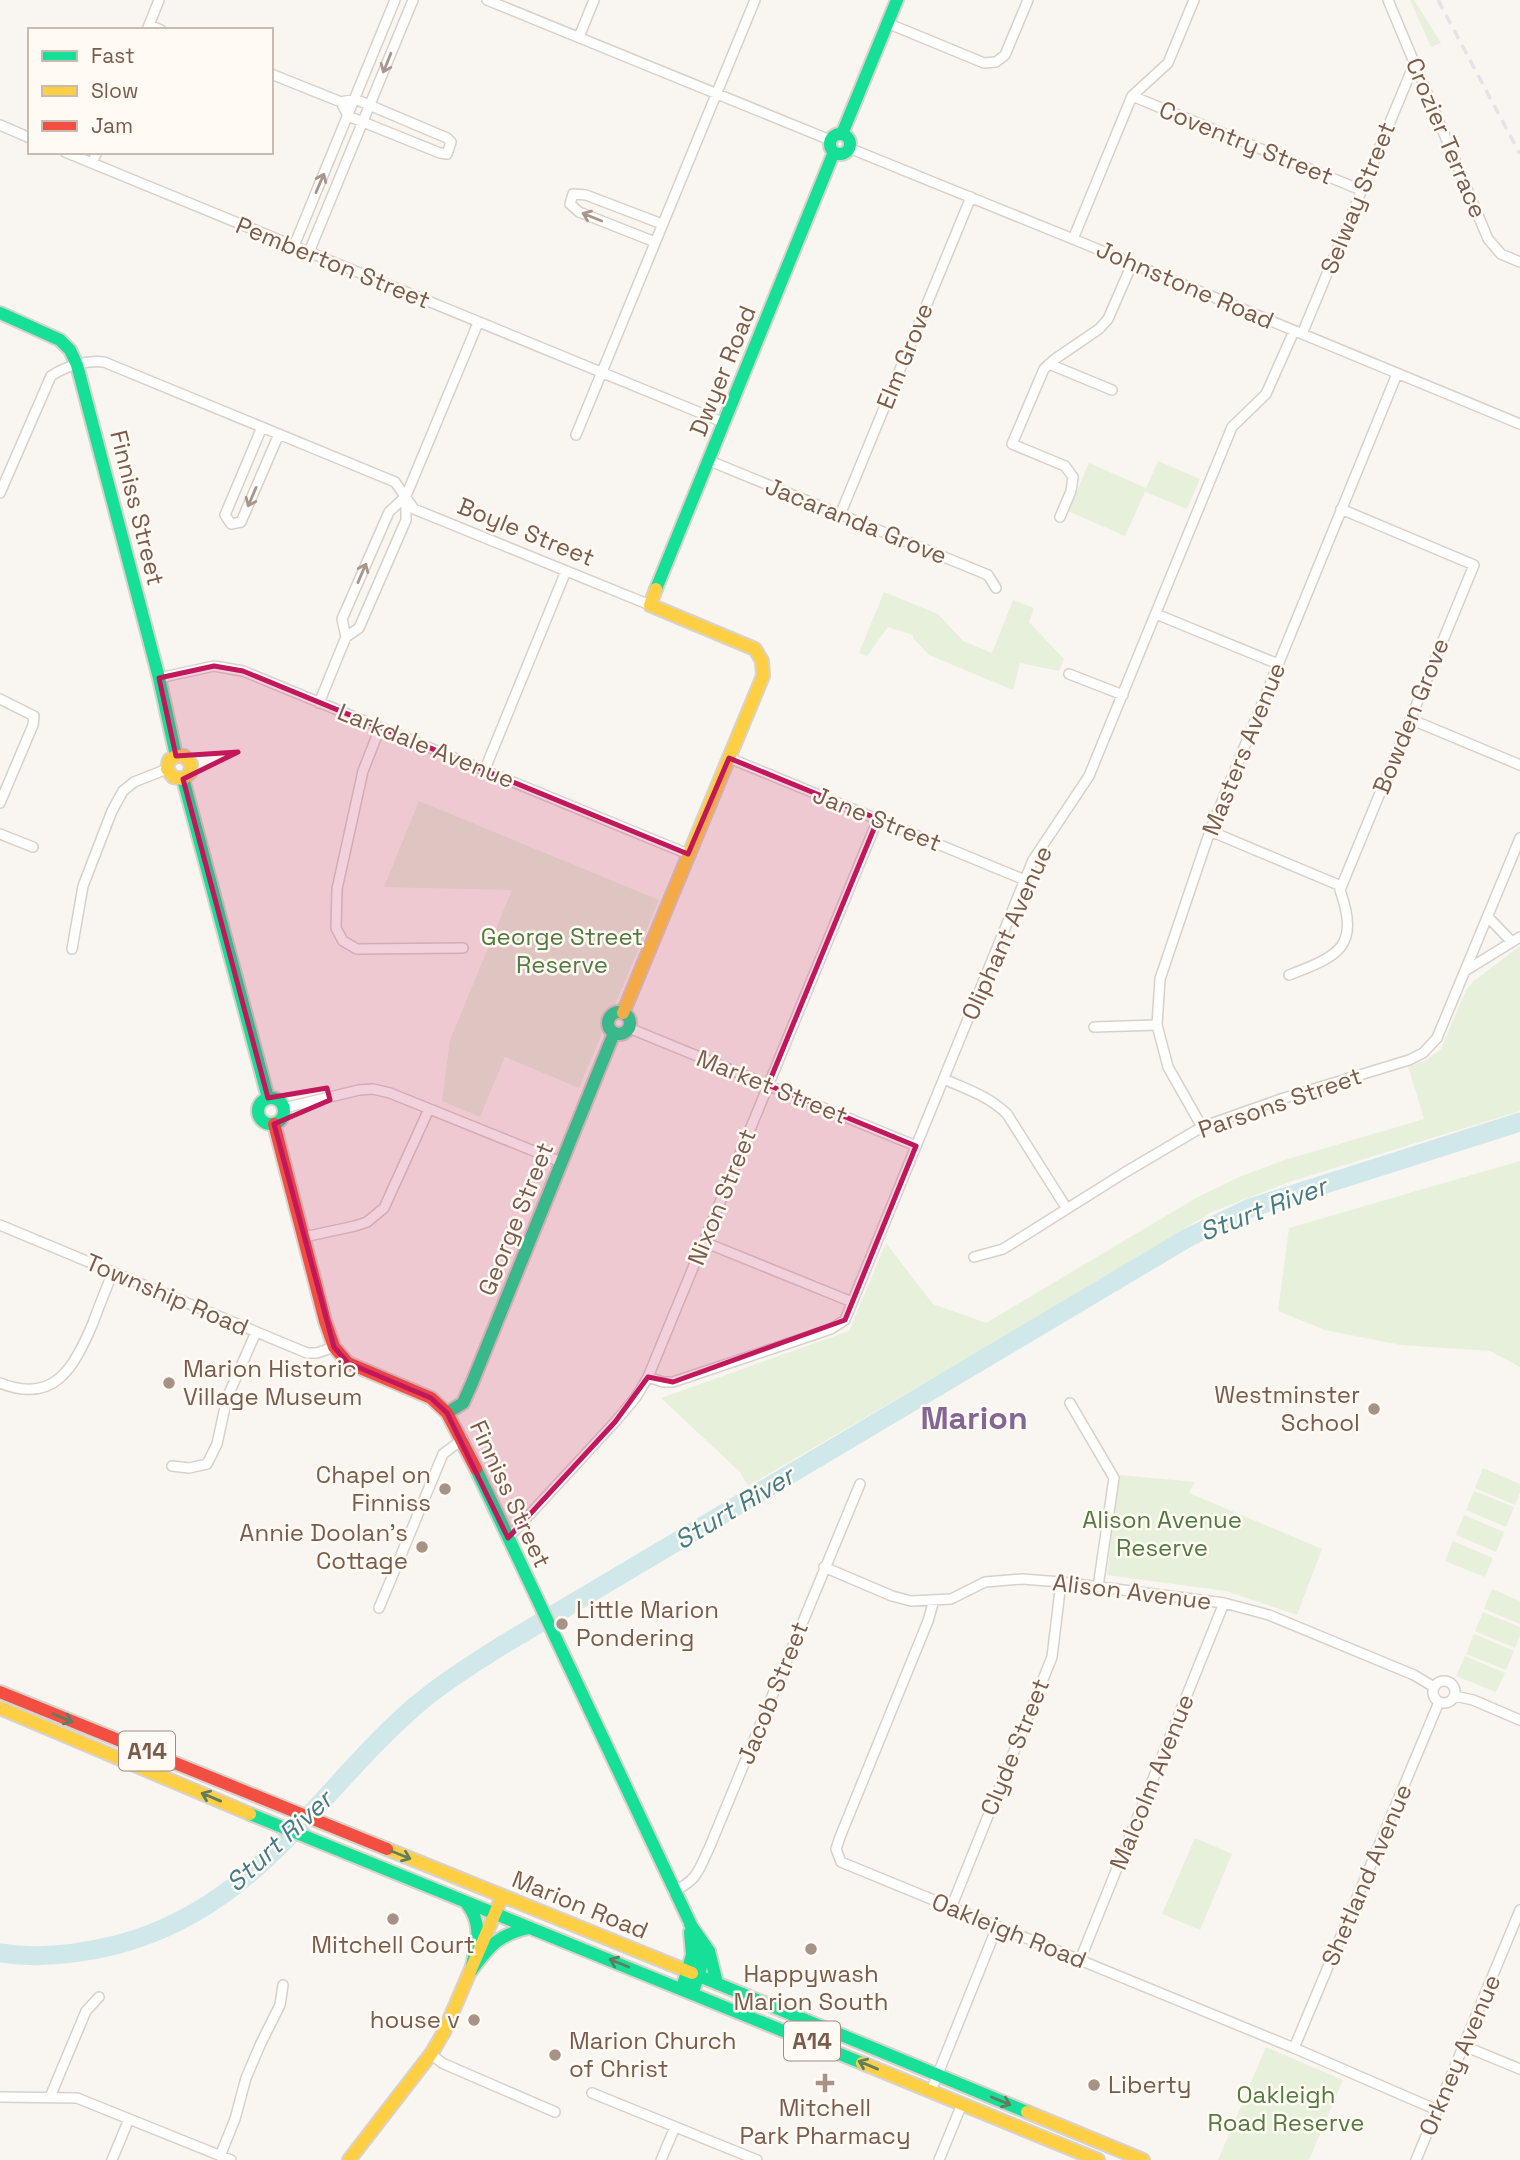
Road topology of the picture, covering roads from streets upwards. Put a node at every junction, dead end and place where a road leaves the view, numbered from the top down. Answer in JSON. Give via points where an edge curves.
{"nodes":[{"id":1,"x":159,"y":0,"type":"edge"},
{"id":2,"x":395,"y":0,"type":"edge"},
{"id":3,"x":413,"y":0,"type":"edge"},
{"id":4,"x":487,"y":0,"type":"edge"},
{"id":5,"x":594,"y":0,"type":"edge"},
{"id":6,"x":755,"y":0,"type":"edge"},
{"id":7,"x":897,"y":0,"type":"edge"},
{"id":8,"x":1028,"y":0,"type":"edge"},
{"id":9,"x":1194,"y":0,"type":"edge"},
{"id":10,"x":1388,"y":0,"type":"edge"},
{"id":11,"x":887,"y":23,"type":"junction"},
{"id":12,"x":148,"y":27,"type":"edge"},
{"id":13,"x":579,"y":37,"type":"junction"},
{"id":14,"x":1415,"y":62,"type":"junction"},
{"id":15,"x":273,"y":75,"type":"edge"},
{"id":16,"x":716,"y":94,"type":"junction"},
{"id":17,"x":1132,"y":96,"type":"junction"},
{"id":18,"x":355,"y":99,"type":"junction"},
{"id":19,"x":341,"y":102,"type":"junction"},
{"id":20,"x":370,"y":105,"type":"junction"},
{"id":21,"x":348,"y":116,"type":"junction"},
{"id":22,"x":363,"y":121,"type":"junction"},
{"id":23,"x":0,"y":125,"type":"edge"},
{"id":24,"x":28,"y":137,"type":"edge"},
{"id":25,"x":835,"y":142,"type":"junction"},
{"id":26,"x":849,"y":148,"type":"joint"},
{"id":27,"x":70,"y":154,"type":"edge"},
{"id":28,"x":96,"y":154,"type":"edge"},
{"id":29,"x":92,"y":163,"type":"junction"},
{"id":30,"x":1361,"y":190,"type":"junction"},
{"id":31,"x":971,"y":197,"type":"junction"},
{"id":32,"x":663,"y":225,"type":"junction"},
{"id":33,"x":1073,"y":239,"type":"junction"},
{"id":34,"x":655,"y":242,"type":"junction"},
{"id":35,"x":294,"y":246,"type":"junction"},
{"id":36,"x":309,"y":252,"type":"junction"},
{"id":37,"x":1520,"y":262,"type":"edge"},
{"id":38,"x":1132,"y":264,"type":"junction"},
{"id":39,"x":0,"y":313,"type":"edge"},
{"id":40,"x":478,"y":323,"type":"junction"},
{"id":41,"x":1298,"y":332,"type":"junction"},
{"id":42,"x":1049,"y":364,"type":"junction"},
{"id":43,"x":77,"y":365,"type":"junction"},
{"id":44,"x":602,"y":373,"type":"junction"},
{"id":45,"x":1397,"y":374,"type":"junction"},
{"id":46,"x":1112,"y":390,"type":"dead end"},
{"id":47,"x":724,"y":423,"type":"junction"},
{"id":48,"x":1520,"y":424,"type":"edge"},
{"id":49,"x":262,"y":427,"type":"junction"},
{"id":50,"x":279,"y":434,"type":"junction"},
{"id":51,"x":576,"y":435,"type":"dead end"},
{"id":52,"x":710,"y":461,"type":"junction"},
{"id":53,"x":0,"y":492,"type":"edge"},
{"id":54,"x":406,"y":496,"type":"junction"},
{"id":55,"x":1341,"y":509,"type":"junction"},
{"id":56,"x":840,"y":515,"type":"junction"},
{"id":57,"x":1060,"y":517,"type":"dead end"},
{"id":58,"x":566,"y":571,"type":"junction"},
{"id":59,"x":996,"y":589,"type":"dead end"},
{"id":60,"x":650,"y":605,"type":"junction"},
{"id":61,"x":1156,"y":614,"type":"junction"},
{"id":62,"x":346,"y":637,"type":"junction"},
{"id":63,"x":1278,"y":664,"type":"junction"},
{"id":64,"x":1069,"y":674,"type":"dead end"},
{"id":65,"x":159,"y":678,"type":"junction"},
{"id":66,"x":1123,"y":695,"type":"junction"},
{"id":67,"x":0,"y":699,"type":"edge"},
{"id":68,"x":319,"y":703,"type":"junction"},
{"id":69,"x":1410,"y":719,"type":"junction"},
{"id":70,"x":380,"y":727,"type":"junction"},
{"id":71,"x":176,"y":755,"type":"junction"},
{"id":72,"x":729,"y":758,"type":"junction"},
{"id":73,"x":1520,"y":765,"type":"edge"},
{"id":74,"x":167,"y":769,"type":"junction"},
{"id":75,"x":485,"y":769,"type":"junction"},
{"id":76,"x":183,"y":779,"type":"junction"},
{"id":77,"x":0,"y":803,"type":"edge"},
{"id":78,"x":878,"y":819,"type":"junction"},
{"id":79,"x":1210,"y":831,"type":"junction"},
{"id":80,"x":0,"y":834,"type":"edge"},
{"id":81,"x":1520,"y":838,"type":"edge"},
{"id":82,"x":33,"y":848,"type":"dead end"},
{"id":83,"x":688,"y":854,"type":"junction"},
{"id":84,"x":1025,"y":880,"type":"junction"},
{"id":85,"x":1342,"y":886,"type":"junction"},
{"id":86,"x":1488,"y":917,"type":"junction"},
{"id":87,"x":1516,"y":940,"type":"edge"},
{"id":88,"x":463,"y":948,"type":"dead end"},
{"id":89,"x":72,"y":949,"type":"dead end"},
{"id":90,"x":1464,"y":971,"type":"junction"},
{"id":91,"x":1289,"y":975,"type":"dead end"},
{"id":92,"x":623,"y":1013,"type":"junction"},
{"id":93,"x":1157,"y":1025,"type":"junction"},
{"id":94,"x":1094,"y":1027,"type":"dead end"},
{"id":95,"x":629,"y":1028,"type":"junction"},
{"id":96,"x":614,"y":1033,"type":"junction"},
{"id":97,"x":944,"y":1079,"type":"junction"},
{"id":98,"x":768,"y":1085,"type":"junction"},
{"id":99,"x":268,"y":1098,"type":"junction"},
{"id":100,"x":284,"y":1108,"type":"junction"},
{"id":101,"x":429,"y":1109,"type":"junction"},
{"id":102,"x":274,"y":1124,"type":"junction"},
{"id":103,"x":1202,"y":1127,"type":"junction"},
{"id":104,"x":916,"y":1146,"type":"junction"},
{"id":105,"x":561,"y":1162,"type":"junction"},
{"id":106,"x":1067,"y":1209,"type":"junction"},
{"id":107,"x":0,"y":1226,"type":"edge"},
{"id":108,"x":304,"y":1237,"type":"junction"},
{"id":109,"x":704,"y":1242,"type":"junction"},
{"id":110,"x":974,"y":1257,"type":"dead end"},
{"id":111,"x":113,"y":1272,"type":"junction"},
{"id":112,"x":852,"y":1302,"type":"junction"},
{"id":113,"x":256,"y":1332,"type":"junction"},
{"id":114,"x":334,"y":1347,"type":"junction"},
{"id":115,"x":648,"y":1377,"type":"junction"},
{"id":116,"x":0,"y":1383,"type":"edge"},
{"id":117,"x":1070,"y":1403,"type":"dead end"},
{"id":118,"x":447,"y":1413,"type":"junction"},
{"id":119,"x":463,"y":1440,"type":"junction"},
{"id":120,"x":172,"y":1466,"type":"dead end"},
{"id":121,"x":860,"y":1484,"type":"dead end"},
{"id":122,"x":508,"y":1538,"type":"junction"},
{"id":123,"x":824,"y":1567,"type":"junction"},
{"id":124,"x":1061,"y":1582,"type":"junction"},
{"id":125,"x":1098,"y":1587,"type":"junction"},
{"id":126,"x":934,"y":1600,"type":"junction"},
{"id":127,"x":1224,"y":1603,"type":"junction"},
{"id":128,"x":379,"y":1608,"type":"dead end"},
{"id":129,"x":1434,"y":1687,"type":"junction"},
{"id":130,"x":0,"y":1692,"type":"edge"},
{"id":131,"x":1455,"y":1696,"type":"junction"},
{"id":132,"x":1440,"y":1702,"type":"junction"},
{"id":133,"x":0,"y":1708,"type":"edge"},
{"id":134,"x":1520,"y":1720,"type":"edge"},
{"id":135,"x":673,"y":1891,"type":"junction"},
{"id":136,"x":502,"y":1897,"type":"junction"},
{"id":137,"x":466,"y":1903,"type":"junction"},
{"id":138,"x":950,"y":1908,"type":"junction"},
{"id":139,"x":1520,"y":1910,"type":"edge"},
{"id":140,"x":494,"y":1914,"type":"junction"},
{"id":141,"x":690,"y":1924,"type":"junction"},
{"id":142,"x":997,"y":1927,"type":"junction"},
{"id":143,"x":531,"y":1928,"type":"junction"},
{"id":144,"x":1080,"y":1960,"type":"junction"},
{"id":145,"x":471,"y":1971,"type":"junction"},
{"id":146,"x":693,"y":1973,"type":"junction"},
{"id":147,"x":717,"y":1983,"type":"junction"},
{"id":148,"x":283,"y":1985,"type":"dead end"},
{"id":149,"x":688,"y":1990,"type":"junction"},
{"id":150,"x":99,"y":1997,"type":"dead end"},
{"id":151,"x":1464,"y":2046,"type":"junction"},
{"id":152,"x":1294,"y":2048,"type":"junction"},
{"id":153,"x":431,"y":2054,"type":"junction"},
{"id":154,"x":1520,"y":2069,"type":"edge"},
{"id":155,"x":937,"y":2075,"type":"junction"},
{"id":156,"x":931,"y":2091,"type":"junction"},
{"id":157,"x":592,"y":2093,"type":"dead end"},
{"id":158,"x":0,"y":2097,"type":"edge"},
{"id":159,"x":50,"y":2097,"type":"junction"},
{"id":160,"x":962,"y":2104,"type":"junction"},
{"id":161,"x":1437,"y":2110,"type":"junction"},
{"id":162,"x":555,"y":2112,"type":"dead end"},
{"id":163,"x":130,"y":2119,"type":"junction"},
{"id":164,"x":675,"y":2127,"type":"junction"},
{"id":165,"x":220,"y":2155,"type":"junction"},
{"id":166,"x":112,"y":2160,"type":"edge"},
{"id":167,"x":231,"y":2160,"type":"edge"},
{"id":168,"x":349,"y":2160,"type":"edge"},
{"id":169,"x":661,"y":2160,"type":"edge"},
{"id":170,"x":757,"y":2160,"type":"edge"},
{"id":171,"x":939,"y":2160,"type":"edge"},
{"id":172,"x":1098,"y":2160,"type":"edge"},
{"id":173,"x":1143,"y":2160,"type":"edge"},
{"id":174,"x":1416,"y":2160,"type":"edge"}],
"edges":[{"from":1,"to":12,"type":"street"},
{"from":2,"to":18,"type":"street"},
{"from":3,"to":20,"type":"street","one_way":true},
{"from":4,"to":13,"type":"street"},
{"from":5,"to":13,"type":"street"},
{"from":6,"to":16,"type":"street"},
{"from":7,"to":11,"type":"street","name":"Dwyer Road"},
{"from":8,"to":11,"type":"street","via":[[1005,55],[996,62],[984,63]]},
{"from":9,"to":17,"type":"street","via":[[1168,62]]},
{"from":10,"to":14,"type":"street","name":"Crozier Terrace"},
{"from":11,"to":25,"type":"street","name":"Dwyer Road"},
{"from":13,"to":16,"type":"street"},
{"from":14,"to":30,"type":"street","name":"Selway Street"},
{"from":14,"to":37,"type":"street","name":"Crozier Terrace","via":[[1488,239],[1501,254]]},
{"from":15,"to":19,"type":"street"},
{"from":16,"to":25,"type":"street"},
{"from":16,"to":32,"type":"street"},
{"from":17,"to":30,"type":"street","name":"Coventry Street"},
{"from":17,"to":33,"type":"street"},
{"from":18,"to":19,"type":"street"},
{"from":18,"to":20,"type":"street"},
{"from":18,"to":21,"type":"street"},
{"from":19,"to":21,"type":"street"},
{"from":20,"to":22,"type":"street"},
{"from":20,"to":22,"type":"street","via":[[447,138],[450,148],[443,154]]},
{"from":21,"to":22,"type":"street"},
{"from":35,"to":21,"type":"street","one_way":true},
{"from":22,"to":36,"type":"street"},
{"from":23,"to":24,"type":"street"},
{"from":25,"to":26,"type":"street","via":[[841,154]]},
{"from":25,"to":47,"type":"street","name":"Dwyer Road"},
{"from":26,"to":31,"type":"street","name":"Johnstone Road"},
{"from":27,"to":29,"type":"street","name":"Pemberton Street"},
{"from":28,"to":29,"type":"street"},
{"from":29,"to":35,"type":"street","name":"Pemberton Street"},
{"from":30,"to":41,"type":"street","name":"Selway Street"},
{"from":31,"to":33,"type":"street","name":"Johnstone Road"},
{"from":31,"to":56,"type":"street","name":"Elm Grove"},
{"from":32,"to":34,"type":"street"},
{"from":34,"to":32,"type":"street","one_way":true,"via":[[579,212],[570,199],[573,194],[586,195]]},
{"from":33,"to":38,"type":"street","name":"Johnstone Road"},
{"from":34,"to":44,"type":"street"},
{"from":35,"to":36,"type":"street","name":"Pemberton Street"},
{"from":36,"to":40,"type":"street","name":"Pemberton Street"},
{"from":38,"to":41,"type":"street","name":"Johnstone Road"},
{"from":38,"to":42,"type":"street","via":[[1108,319]]},
{"from":39,"to":43,"type":"street","name":"Finniss Street","via":[[60,340]]},
{"from":40,"to":44,"type":"street","name":"Pemberton Street"},
{"from":40,"to":54,"type":"street"},
{"from":41,"to":45,"type":"street","name":"Johnstone Road"},
{"from":41,"to":61,"type":"street","name":"Oliphant Avenue","via":[[1266,394],[1232,427]]},
{"from":42,"to":46,"type":"street"},
{"from":42,"to":57,"type":"street","via":[[1008,445],[1065,466],[1073,477]]},
{"from":43,"to":49,"type":"street","name":"Boyle Street","via":[[104,362]]},
{"from":43,"to":53,"type":"street","via":[[51,376]]},
{"from":43,"to":65,"type":"street","name":"Finniss Street"},
{"from":44,"to":47,"type":"street","name":"Pemberton Street"},
{"from":44,"to":51,"type":"street"},
{"from":45,"to":48,"type":"street","name":"Johnstone Road"},
{"from":45,"to":55,"type":"street","name":"Masters Avenue"},
{"from":47,"to":52,"type":"street","name":"Dwyer Road"},
{"from":49,"to":50,"type":"street","name":"Boyle Street"},
{"from":50,"to":49,"type":"street","one_way":true,"via":[[241,522],[231,524],[225,515]]},
{"from":50,"to":54,"type":"street","name":"Boyle Street","via":[[395,482]]},
{"from":52,"to":56,"type":"street","name":"Jacaranda Grove"},
{"from":52,"to":60,"type":"street","name":"Dwyer Road"},
{"from":54,"to":58,"type":"street","name":"Boyle Street","via":[[414,509]]},
{"from":54,"to":62,"type":"street","via":[[401,532],[359,628]]},
{"from":62,"to":54,"type":"street","one_way":true,"via":[[342,618],[389,512]]},
{"from":55,"to":63,"type":"street","name":"Masters Avenue"},
{"from":55,"to":69,"type":"street","name":"Bowden Grove","via":[[1474,565]]},
{"from":56,"to":59,"type":"street","name":"Jacaranda Grove","via":[[988,575]]},
{"from":58,"to":60,"type":"street","name":"Boyle Street"},
{"from":58,"to":75,"type":"street"},
{"from":60,"to":72,"type":"street","name":"Boyle Street","via":[[754,649],[762,661],[763,676]]},
{"from":61,"to":63,"type":"street"},
{"from":61,"to":66,"type":"street","name":"Oliphant Avenue"},
{"from":62,"to":68,"type":"street"},
{"from":63,"to":79,"type":"street","name":"Masters Avenue"},
{"from":64,"to":66,"type":"street"},
{"from":65,"to":68,"type":"street","name":"Larkdale Avenue","via":[[214,666],[243,671]]},
{"from":65,"to":71,"type":"street","name":"Finniss Street"},
{"from":66,"to":84,"type":"street","name":"Oliphant Avenue","via":[[1090,776],[1033,860]]},
{"from":67,"to":77,"type":"street","via":[[34,716]]},
{"from":68,"to":70,"type":"street","name":"Larkdale Avenue"},
{"from":69,"to":73,"type":"street"},
{"from":69,"to":85,"type":"street","name":"Bowden Grove"},
{"from":70,"to":75,"type":"street","name":"Larkdale Avenue"},
{"from":70,"to":88,"type":"street","via":[[363,771],[337,889],[336,928],[343,941],[357,949]]},
{"from":71,"to":74,"type":"street"},
{"from":71,"to":76,"type":"street","via":[[191,764]]},
{"from":72,"to":78,"type":"street","name":"Jane Street"},
{"from":72,"to":83,"type":"street"},
{"from":74,"to":76,"type":"street","via":[[171,777]]},
{"from":74,"to":89,"type":"street","via":[[135,782],[112,811],[83,886]]},
{"from":75,"to":83,"type":"street","name":"Larkdale Avenue"},
{"from":76,"to":99,"type":"street"},
{"from":78,"to":84,"type":"street","name":"Jane Street"},
{"from":78,"to":98,"type":"street","name":"Nixon Street"},
{"from":79,"to":85,"type":"street"},
{"from":79,"to":93,"type":"street","name":"Masters Avenue","via":[[1163,970]]},
{"from":80,"to":82,"type":"street"},
{"from":81,"to":86,"type":"street","name":"Parsons Street"},
{"from":83,"to":92,"type":"street"},
{"from":84,"to":97,"type":"street","name":"Oliphant Avenue"},
{"from":85,"to":91,"type":"street","via":[[1349,920],[1341,946],[1322,963]]},
{"from":86,"to":87,"type":"street"},
{"from":86,"to":90,"type":"street","name":"Parsons Street"},
{"from":87,"to":90,"type":"street"},
{"from":90,"to":103,"type":"street","name":"Parsons Street","via":[[1437,1038],[1423,1053]]},
{"from":92,"to":95,"type":"street"},
{"from":92,"to":96,"type":"street","via":[[609,1017],[607,1024]]},
{"from":93,"to":94,"type":"street"},
{"from":93,"to":103,"type":"street","name":"Masters Avenue","via":[[1168,1067]]},
{"from":95,"to":96,"type":"street"},
{"from":95,"to":98,"type":"street","name":"Market Street"},
{"from":96,"to":105,"type":"street","name":"George Street"},
{"from":97,"to":104,"type":"street","name":"Oliphant Avenue"},
{"from":97,"to":106,"type":"street","via":[[982,1095],[1007,1114]]},
{"from":98,"to":104,"type":"street","name":"Market Street"},
{"from":98,"to":109,"type":"street","name":"Nixon Street"},
{"from":99,"to":100,"type":"street","via":[[278,1100]]},
{"from":99,"to":102,"type":"street","via":[[261,1103],[259,1116]]},
{"from":100,"to":101,"type":"street","via":[[373,1089]]},
{"from":100,"to":102,"type":"street"},
{"from":101,"to":105,"type":"street"},
{"from":101,"to":108,"type":"street","via":[[384,1208],[355,1227]]},
{"from":102,"to":108,"type":"street"},
{"from":103,"to":106,"type":"street","name":"Parsons Street"},
{"from":104,"to":112,"type":"street","name":"Oliphant Avenue"},
{"from":105,"to":118,"type":"street","name":"George Street","via":[[463,1403]]},
{"from":106,"to":110,"type":"street","name":"Parsons Street","via":[[1003,1249]]},
{"from":107,"to":111,"type":"street","name":"Township Road"},
{"from":108,"to":114,"type":"street"},
{"from":109,"to":112,"type":"street"},
{"from":109,"to":115,"type":"street","name":"Nixon Street"},
{"from":111,"to":113,"type":"street","name":"Township Road"},
{"from":111,"to":116,"type":"street","via":[[80,1352],[61,1379],[41,1389]]},
{"from":112,"to":115,"type":"street","name":"Oliphant Avenue","via":[[845,1321],[831,1329],[673,1382]]},
{"from":113,"to":114,"type":"street","name":"Township Road","via":[[307,1353]]},
{"from":113,"to":120,"type":"street","via":[[227,1398],[207,1464]]},
{"from":114,"to":118,"type":"street","name":"Finniss Street","via":[[348,1363],[431,1398]]},
{"from":115,"to":122,"type":"street","name":"Nixon Street","via":[[615,1422]]},
{"from":117,"to":125,"type":"street","via":[[1114,1478]]},
{"from":118,"to":119,"type":"street","name":"Finniss Street"},
{"from":119,"to":122,"type":"street","name":"Finniss Street"},
{"from":119,"to":128,"type":"street","via":[[443,1454]]},
{"from":121,"to":123,"type":"street","name":"Jacob Street"},
{"from":122,"to":135,"type":"street","name":"Finniss Street"},
{"from":123,"to":126,"type":"street","name":"Alison Avenue","via":[[892,1596]]},
{"from":123,"to":135,"type":"street","name":"Jacob Street","via":[[698,1873],[688,1885]]},
{"from":124,"to":125,"type":"street","name":"Alison Avenue"},
{"from":124,"to":126,"type":"street","name":"Alison Avenue","via":[[985,1582],[951,1599]]},
{"from":124,"to":138,"type":"street","name":"Clyde Street","via":[[1052,1657]]},
{"from":125,"to":127,"type":"street","name":"Alison Avenue"},
{"from":126,"to":138,"type":"street","name":"Oakleigh Road","via":[[836,1849],[841,1862],[850,1867]]},
{"from":127,"to":129,"type":"street","name":"Alison Avenue","via":[[1269,1615]]},
{"from":127,"to":144,"type":"street","name":"Malcolm Avenue"},
{"from":129,"to":131,"type":"street","via":[[1447,1682]]},
{"from":129,"to":132,"type":"street","via":[[1434,1698]]},
{"from":130,"to":136,"type":"street","name":"Marion Road","number":"A14","one_way":true},
{"from":131,"to":132,"type":"street"},
{"from":131,"to":134,"type":"street"},
{"from":132,"to":152,"type":"street","name":"Shetland Avenue"},
{"from":137,"to":133,"type":"street","name":"Marion Road","number":"A14","one_way":true},
{"from":135,"to":141,"type":"street","name":"Finniss Street"},
{"from":136,"to":140,"type":"street"},
{"from":136,"to":146,"type":"street","name":"Marion Road","number":"A14"},
{"from":137,"to":140,"type":"street","name":"Marion Road","number":"A14"},
{"from":137,"to":145,"type":"street","via":[[479,1921]]},
{"from":138,"to":142,"type":"street","name":"Oakleigh Road"},
{"from":139,"to":151,"type":"street","name":"Orkney Avenue"},
{"from":140,"to":143,"type":"street","name":"Marion Road","number":"A14"},
{"from":140,"to":145,"type":"street"},
{"from":141,"to":146,"type":"street","name":"Finniss Street","via":[[701,1946],[702,1964]]},
{"from":141,"to":147,"type":"street","via":[[709,1948]]},
{"from":142,"to":144,"type":"street","name":"Oakleigh Road"},
{"from":142,"to":155,"type":"street"},
{"from":143,"to":145,"type":"street","via":[[496,1938]]},
{"from":149,"to":143,"type":"street","name":"Marion Road","number":"A14","one_way":true},
{"from":144,"to":152,"type":"street","name":"Oakleigh Road"},
{"from":145,"to":153,"type":"street"},
{"from":146,"to":147,"type":"street","name":"Marion Road","number":"A14"},
{"from":146,"to":149,"type":"street","name":"Finniss Street"},
{"from":147,"to":155,"type":"street","name":"Marion Road","number":"A14"},
{"from":148,"to":165,"type":"street","via":[[280,2005],[246,2077]]},
{"from":156,"to":149,"type":"street","name":"Marion Road","number":"A14","one_way":true},
{"from":150,"to":159,"type":"street","via":[[86,2011]]},
{"from":151,"to":154,"type":"street"},
{"from":151,"to":161,"type":"street","name":"Orkney Avenue"},
{"from":152,"to":161,"type":"street","name":"Oakleigh Road"},
{"from":153,"to":162,"type":"street"},
{"from":153,"to":168,"type":"street"},
{"from":155,"to":156,"type":"street"},
{"from":155,"to":173,"type":"street","name":"Marion Road","number":"A14","one_way":true},
{"from":156,"to":160,"type":"street","name":"Marion Road","number":"A14"},
{"from":157,"to":164,"type":"street"},
{"from":158,"to":159,"type":"street"},
{"from":159,"to":163,"type":"street","via":[[77,2098]]},
{"from":160,"to":171,"type":"street"},
{"from":160,"to":172,"type":"street","name":"Marion Road","number":"A14"},
{"from":161,"to":174,"type":"street","name":"Orkney Avenue"},
{"from":163,"to":165,"type":"street"},
{"from":163,"to":166,"type":"street"},
{"from":164,"to":169,"type":"street"},
{"from":164,"to":170,"type":"street"},
{"from":165,"to":167,"type":"street"}]}
